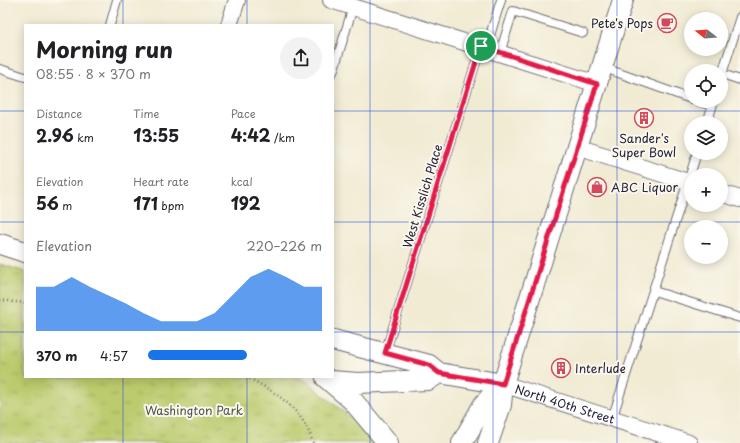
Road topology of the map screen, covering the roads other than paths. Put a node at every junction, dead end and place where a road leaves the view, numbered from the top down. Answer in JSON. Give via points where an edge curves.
{"nodes":[{"id":1,"x":118,"y":0,"type":"edge"},
{"id":2,"x":237,"y":0,"type":"edge"},
{"id":3,"x":331,"y":0,"type":"edge"},
{"id":4,"x":501,"y":0,"type":"edge"},
{"id":5,"x":623,"y":0,"type":"edge"},
{"id":6,"x":353,"y":7,"type":"junction"},
{"id":7,"x":740,"y":17,"type":"edge"},
{"id":8,"x":110,"y":24,"type":"edge"},
{"id":9,"x":229,"y":24,"type":"edge"},
{"id":10,"x":583,"y":33,"type":"dead end"},
{"id":11,"x":489,"y":49,"type":"junction"},
{"id":12,"x":726,"y":64,"type":"edge"},
{"id":13,"x":0,"y":69,"type":"edge"},
{"id":14,"x":334,"y":69,"type":"edge"},
{"id":15,"x":600,"y":76,"type":"junction"},
{"id":16,"x":24,"y":77,"type":"edge"},
{"id":17,"x":728,"y":77,"type":"edge"},
{"id":18,"x":740,"y":80,"type":"edge"},
{"id":19,"x":684,"y":97,"type":"edge"},
{"id":20,"x":578,"y":147,"type":"junction"},
{"id":21,"x":684,"y":181,"type":"edge"},
{"id":22,"x":728,"y":195,"type":"edge"},
{"id":23,"x":684,"y":198,"type":"edge"},
{"id":24,"x":740,"y":199,"type":"edge"},
{"id":25,"x":0,"y":244,"type":"edge"},
{"id":26,"x":24,"y":252,"type":"edge"},
{"id":27,"x":654,"y":291,"type":"junction"},
{"id":28,"x":740,"y":318,"type":"edge"},
{"id":29,"x":334,"y":340,"type":"edge"},
{"id":30,"x":385,"y":353,"type":"junction"},
{"id":31,"x":439,"y":373,"type":"junction"},
{"id":32,"x":328,"y":379,"type":"edge"},
{"id":33,"x":503,"y":384,"type":"junction"},
{"id":34,"x":612,"y":419,"type":"junction"},
{"id":35,"x":388,"y":443,"type":"edge"},
{"id":36,"x":462,"y":443,"type":"edge"},
{"id":37,"x":488,"y":443,"type":"edge"},
{"id":38,"x":690,"y":443,"type":"edge"}],
"edges":[{"from":1,"to":8,"type":"lane"},
{"from":2,"to":9,"type":"street"},
{"from":3,"to":6,"type":"street"},
{"from":4,"to":11,"type":"lane"},
{"from":5,"to":15,"type":"street"},
{"from":6,"to":11,"type":"street"},
{"from":6,"to":14,"type":"lane"},
{"from":7,"to":12,"type":"lane"},
{"from":10,"to":11,"type":"lane","via":[[513,11]]},
{"from":11,"to":15,"type":"street"},
{"from":11,"to":30,"type":"lane","name":"West Kisslich Place"},
{"from":13,"to":16,"type":"lane"},
{"from":15,"to":19,"type":"lane"},
{"from":15,"to":20,"type":"street"},
{"from":17,"to":18,"type":"lane"},
{"from":20,"to":21,"type":"street"},
{"from":20,"to":33,"type":"street"},
{"from":22,"to":24,"type":"street"},
{"from":23,"to":27,"type":"lane"},
{"from":25,"to":26,"type":"street"},
{"from":27,"to":28,"type":"lane"},
{"from":27,"to":34,"type":"lane"},
{"from":29,"to":30,"type":"street","name":"North 40th Street"},
{"from":30,"to":31,"type":"street","name":"North 40th Street","via":[[429,365]]},
{"from":31,"to":32,"type":"street","via":[[428,380],[358,383]]},
{"from":31,"to":33,"type":"street","name":"North 40th Street"},
{"from":32,"to":35,"type":"street","via":[[353,401]]},
{"from":33,"to":34,"type":"street","name":"North 40th Street"},
{"from":33,"to":36,"type":"street","via":[[484,404]]},
{"from":33,"to":37,"type":"street","via":[[501,406]]},
{"from":34,"to":38,"type":"street","name":"North 40th Street"}]}
